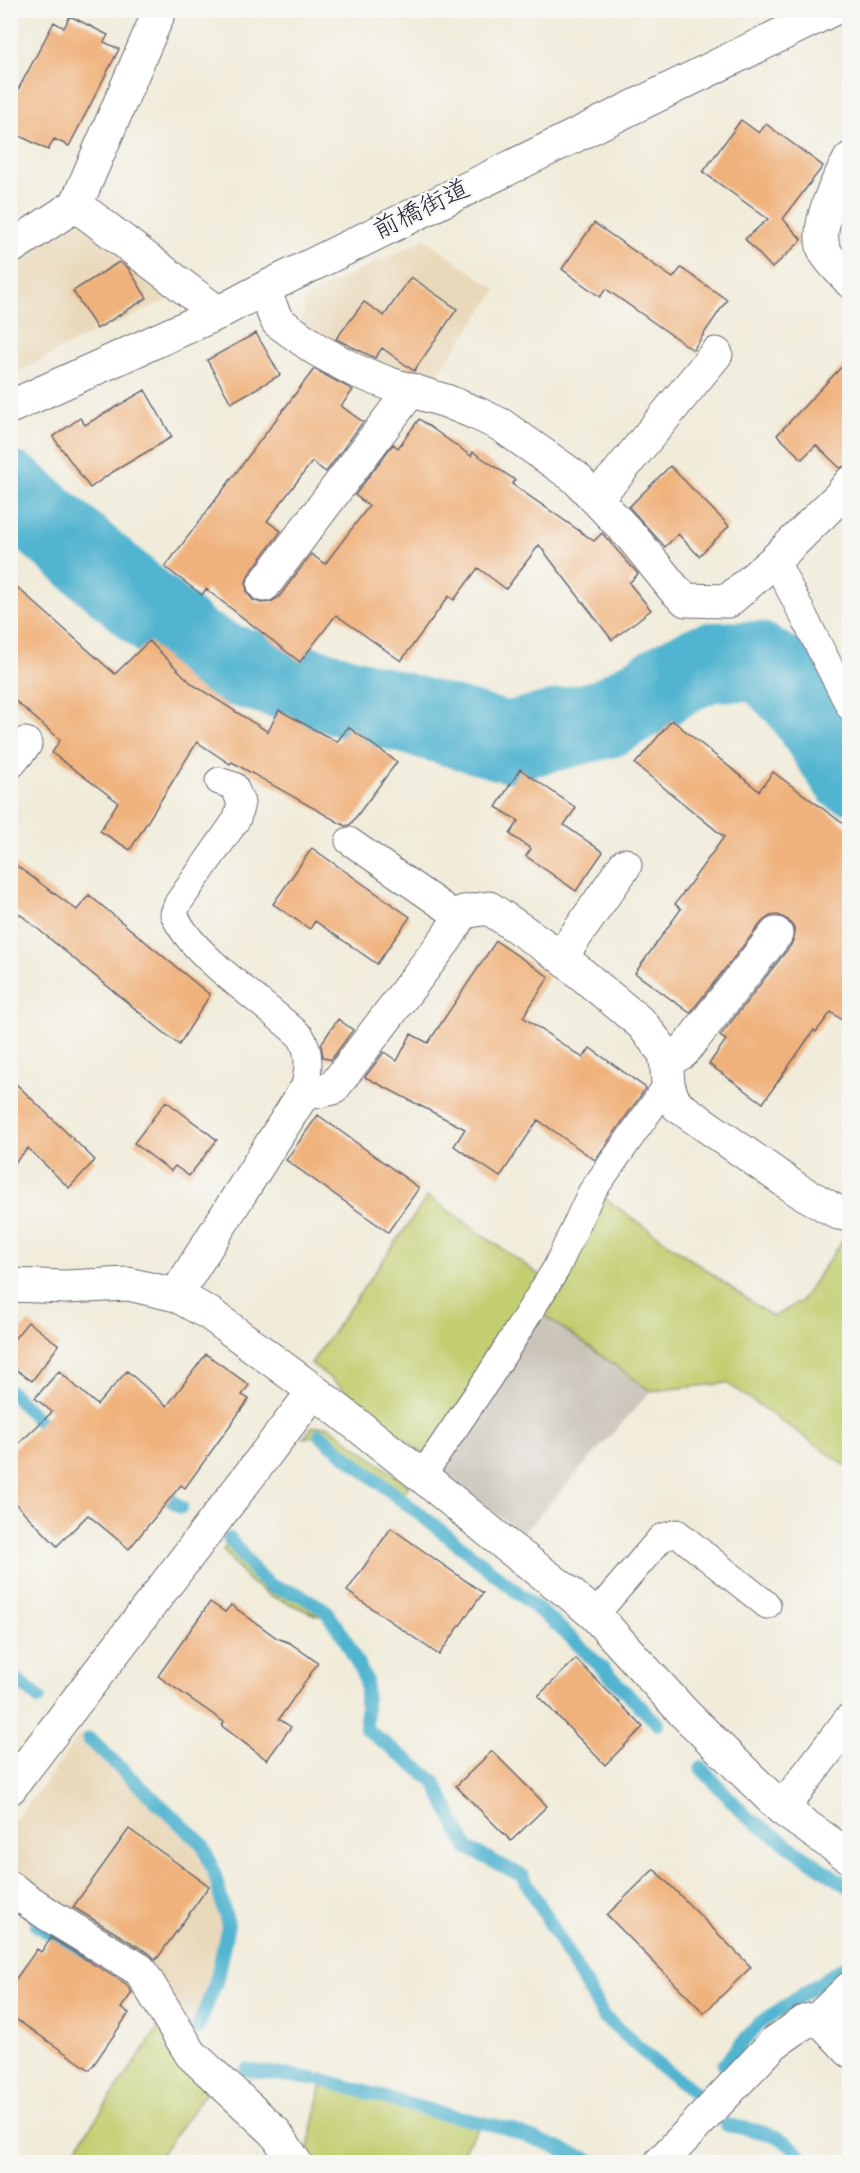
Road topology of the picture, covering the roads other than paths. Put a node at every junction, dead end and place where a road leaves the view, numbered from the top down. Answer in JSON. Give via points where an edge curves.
{"nodes":[{"id":1,"x":160,"y":10,"type":"edge"},
{"id":2,"x":831,"y":10,"type":"edge"},
{"id":3,"x":849,"y":159,"type":"edge"},
{"id":4,"x":76,"y":206,"type":"junction"},
{"id":5,"x":10,"y":248,"type":"edge"},
{"id":6,"x":849,"y":281,"type":"edge"},
{"id":7,"x":263,"y":289,"type":"junction"},
{"id":8,"x":218,"y":313,"type":"junction"},
{"id":9,"x":717,"y":354,"type":"dead end"},
{"id":10,"x":411,"y":390,"type":"junction"},
{"id":11,"x":10,"y":408,"type":"edge"},
{"id":12,"x":846,"y":495,"type":"edge"},
{"id":13,"x":595,"y":497,"type":"junction"},
{"id":14,"x":775,"y":560,"type":"junction"},
{"id":15,"x":264,"y":585,"type":"dead end"},
{"id":16,"x":849,"y":707,"type":"edge"},
{"id":17,"x":219,"y":782,"type":"dead end"},
{"id":18,"x":349,"y":841,"type":"dead end"},
{"id":19,"x":625,"y":865,"type":"dead end"},
{"id":20,"x":460,"y":918,"type":"junction"},
{"id":21,"x":776,"y":934,"type":"dead end"},
{"id":22,"x":561,"y":957,"type":"junction"},
{"id":23,"x":667,"y":1073,"type":"junction"},
{"id":24,"x":303,"y":1094,"type":"junction"},
{"id":25,"x":849,"y":1215,"type":"edge"},
{"id":26,"x":10,"y":1285,"type":"edge"},
{"id":27,"x":177,"y":1295,"type":"junction"},
{"id":28,"x":314,"y":1391,"type":"junction"},
{"id":29,"x":422,"y":1476,"type":"junction"},
{"id":30,"x":767,"y":1605,"type":"dead end"},
{"id":31,"x":595,"y":1615,"type":"junction"},
{"id":32,"x":849,"y":1720,"type":"edge"},
{"id":33,"x":10,"y":1788,"type":"edge"},
{"id":34,"x":782,"y":1809,"type":"junction"},
{"id":35,"x":849,"y":1857,"type":"edge"},
{"id":36,"x":10,"y":1888,"type":"edge"},
{"id":37,"x":849,"y":1988,"type":"edge"},
{"id":38,"x":819,"y":2018,"type":"junction"},
{"id":39,"x":849,"y":2051,"type":"edge"},
{"id":40,"x":295,"y":2163,"type":"edge"},
{"id":41,"x":661,"y":2163,"type":"edge"}],
"edges":[{"from":1,"to":4,"type":"street"},
{"from":2,"to":7,"type":"street","name":"前橋街道"},
{"from":3,"to":6,"type":"street","via":[[834,186],[823,224],[825,251]]},
{"from":4,"to":5,"type":"street"},
{"from":4,"to":8,"type":"street"},
{"from":7,"to":8,"type":"street","name":"前橋街道"},
{"from":7,"to":10,"type":"street","via":[[277,321],[316,349],[354,370]]},
{"from":8,"to":11,"type":"street","name":"前橋街道"},
{"from":9,"to":13,"type":"street"},
{"from":10,"to":13,"type":"street","via":[[446,400],[501,425],[575,477]]},
{"from":10,"to":15,"type":"street"},
{"from":12,"to":14,"type":"street"},
{"from":13,"to":14,"type":"street","via":[[686,600],[728,601]]},
{"from":14,"to":16,"type":"lane"},
{"from":17,"to":24,"type":"lane","via":[[234,786],[241,803],[237,819],[174,914],[201,951],[301,1037],[309,1065]]},
{"from":18,"to":20,"type":"lane"},
{"from":19,"to":22,"type":"street"},
{"from":20,"to":22,"type":"street","via":[[464,912],[489,908]]},
{"from":20,"to":24,"type":"street","via":[[333,1088]]},
{"from":21,"to":23,"type":"street"},
{"from":22,"to":23,"type":"street","via":[[642,1024],[666,1055]]},
{"from":23,"to":25,"type":"street","via":[[678,1106],[798,1190]]},
{"from":23,"to":29,"type":"lane","via":[[591,1193],[556,1269]]},
{"from":24,"to":27,"type":"street"},
{"from":26,"to":27,"type":"street","via":[[128,1284]]},
{"from":27,"to":28,"type":"street","via":[[210,1314]]},
{"from":28,"to":29,"type":"street"},
{"from":28,"to":33,"type":"street"},
{"from":29,"to":31,"type":"street"},
{"from":30,"to":31,"type":"lane","via":[[677,1533],[661,1538]]},
{"from":31,"to":34,"type":"street","via":[[684,1713]]},
{"from":32,"to":34,"type":"street"},
{"from":34,"to":35,"type":"street"},
{"from":36,"to":40,"type":"street","via":[[140,1970],[191,2054],[275,2132]]},
{"from":37,"to":38,"type":"street"},
{"from":38,"to":39,"type":"street"},
{"from":38,"to":41,"type":"street","via":[[806,2021],[774,2043]]}]}
